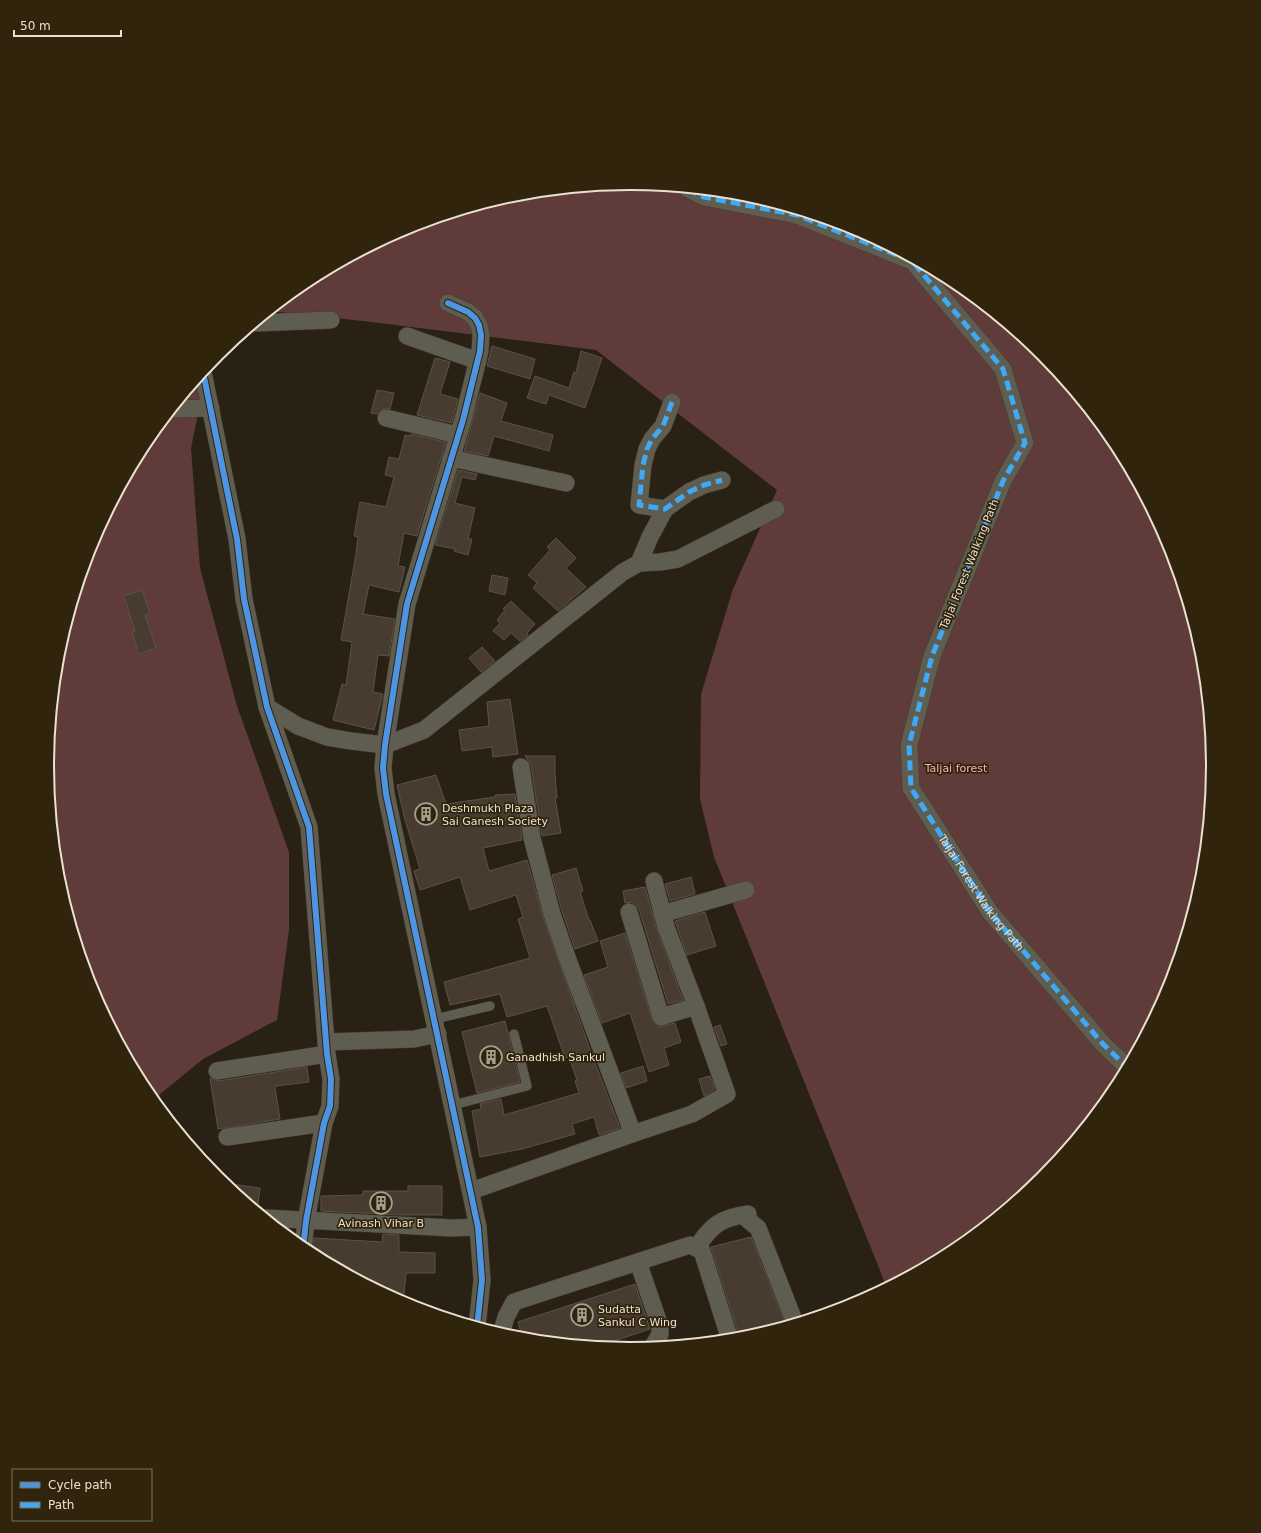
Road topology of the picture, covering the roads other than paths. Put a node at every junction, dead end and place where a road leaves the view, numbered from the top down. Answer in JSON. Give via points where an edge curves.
{"nodes":[{"id":1,"x":698,"y":194,"type":"edge"},
{"id":2,"x":795,"y":215,"type":"edge"},
{"id":3,"x":799,"y":216,"type":"edge"},
{"id":4,"x":894,"y":254,"type":"edge"},
{"id":5,"x":915,"y":265,"type":"edge"},
{"id":6,"x":448,"y":303,"type":"dead end"},
{"id":7,"x":331,"y":320,"type":"dead end"},
{"id":8,"x":263,"y":323,"type":"edge"},
{"id":9,"x":407,"y":336,"type":"dead end"},
{"id":10,"x":478,"y":361,"type":"junction"},
{"id":11,"x":204,"y":378,"type":"edge"},
{"id":12,"x":672,"y":402,"type":"dead end"},
{"id":13,"x":211,"y":408,"type":"junction"},
{"id":14,"x":179,"y":409,"type":"edge"},
{"id":15,"x":386,"y":418,"type":"dead end"},
{"id":16,"x":458,"y":435,"type":"junction"},
{"id":17,"x":451,"y":458,"type":"junction"},
{"id":18,"x":722,"y":480,"type":"dead end"},
{"id":19,"x":566,"y":483,"type":"dead end"},
{"id":20,"x":776,"y":509,"type":"dead end"},
{"id":21,"x":665,"y":510,"type":"junction"},
{"id":22,"x":640,"y":563,"type":"junction"},
{"id":23,"x":267,"y":707,"type":"junction"},
{"id":24,"x":385,"y":745,"type":"junction"},
{"id":25,"x":521,"y":767,"type":"dead end"},
{"id":26,"x":654,"y":881,"type":"dead end"},
{"id":27,"x":746,"y":890,"type":"dead end"},
{"id":28,"x":629,"y":912,"type":"dead end"},
{"id":29,"x":662,"y":914,"type":"junction"},
{"id":30,"x":490,"y":1006,"type":"dead end"},
{"id":31,"x":696,"y":1006,"type":"junction"},
{"id":32,"x":428,"y":1032,"type":"junction"},
{"id":33,"x":514,"y":1034,"type":"dead end"},
{"id":34,"x":326,"y":1048,"type":"junction"},
{"id":35,"x":1124,"y":1064,"type":"edge"},
{"id":36,"x":217,"y":1071,"type":"dead end"},
{"id":37,"x":453,"y":1105,"type":"junction"},
{"id":38,"x":324,"y":1123,"type":"junction"},
{"id":39,"x":632,"y":1134,"type":"junction"},
{"id":40,"x":226,"y":1137,"type":"dead end"},
{"id":41,"x":471,"y":1191,"type":"junction"},
{"id":42,"x":273,"y":1219,"type":"edge"},
{"id":43,"x":306,"y":1221,"type":"junction"},
{"id":44,"x":465,"y":1227,"type":"junction"},
{"id":45,"x":304,"y":1241,"type":"edge"},
{"id":46,"x":696,"y":1248,"type":"junction"},
{"id":47,"x":638,"y":1262,"type":"junction"},
{"id":48,"x":793,"y":1319,"type":"edge"},
{"id":49,"x":478,"y":1322,"type":"edge"},
{"id":50,"x":503,"y":1328,"type":"edge"},
{"id":51,"x":728,"y":1334,"type":"edge"},
{"id":52,"x":655,"y":1342,"type":"edge"}],
"edges":[{"from":1,"to":2,"type":"street","name":"Taljai Forest Walking Path"},
{"from":3,"to":4,"type":"street","name":"Taljai Forest Walking Path"},
{"from":5,"to":35,"type":"street","name":"Taljai Forest Walking Path","via":[[1003,369],[1025,443],[1003,481],[932,656],[909,745],[912,788],[990,912],[1103,1044]]},
{"from":6,"to":10,"type":"street","via":[[468,312],[479,325],[481,335]]},
{"from":7,"to":8,"type":"street"},
{"from":9,"to":10,"type":"street"},
{"from":10,"to":16,"type":"street"},
{"from":11,"to":13,"type":"street"},
{"from":12,"to":21,"type":"street","via":[[663,426],[647,449],[639,505]]},
{"from":13,"to":14,"type":"street"},
{"from":13,"to":23,"type":"street","via":[[237,539],[244,599]]},
{"from":15,"to":16,"type":"street"},
{"from":16,"to":17,"type":"street"},
{"from":17,"to":19,"type":"street"},
{"from":17,"to":24,"type":"street","via":[[406,604]]},
{"from":18,"to":21,"type":"street","via":[[689,492]]},
{"from":20,"to":22,"type":"street","via":[[678,559]]},
{"from":21,"to":22,"type":"street","via":[[650,537]]},
{"from":22,"to":24,"type":"street","via":[[623,572],[424,730]]},
{"from":23,"to":24,"type":"street","via":[[298,726],[327,737]]},
{"from":23,"to":34,"type":"street","via":[[309,827]]},
{"from":24,"to":32,"type":"street","via":[[383,768],[386,794]]},
{"from":25,"to":39,"type":"street","via":[[532,838],[552,914]]},
{"from":26,"to":29,"type":"street"},
{"from":27,"to":29,"type":"street"},
{"from":28,"to":31,"type":"street","via":[[661,1017]]},
{"from":29,"to":31,"type":"street"},
{"from":30,"to":32,"type":"lane"},
{"from":31,"to":39,"type":"street","via":[[727,1094],[692,1114]]},
{"from":32,"to":34,"type":"street"},
{"from":32,"to":37,"type":"street"},
{"from":33,"to":37,"type":"lane","via":[[527,1086]]},
{"from":34,"to":36,"type":"street"},
{"from":34,"to":38,"type":"street","via":[[331,1079],[330,1106]]},
{"from":37,"to":41,"type":"street"},
{"from":38,"to":40,"type":"street"},
{"from":38,"to":43,"type":"street"},
{"from":39,"to":41,"type":"street"},
{"from":41,"to":44,"type":"street"},
{"from":42,"to":43,"type":"street"},
{"from":43,"to":44,"type":"street"},
{"from":43,"to":45,"type":"street"},
{"from":44,"to":49,"type":"street","via":[[482,1280]]},
{"from":46,"to":47,"type":"street","via":[[690,1245]]},
{"from":46,"to":48,"type":"street","via":[[717,1224],[732,1216],[748,1214],[747,1219],[758,1228]]},
{"from":46,"to":51,"type":"street","via":[[702,1251]]},
{"from":47,"to":50,"type":"street","via":[[514,1302]]},
{"from":47,"to":52,"type":"street","via":[[660,1326],[660,1334]]}]}
